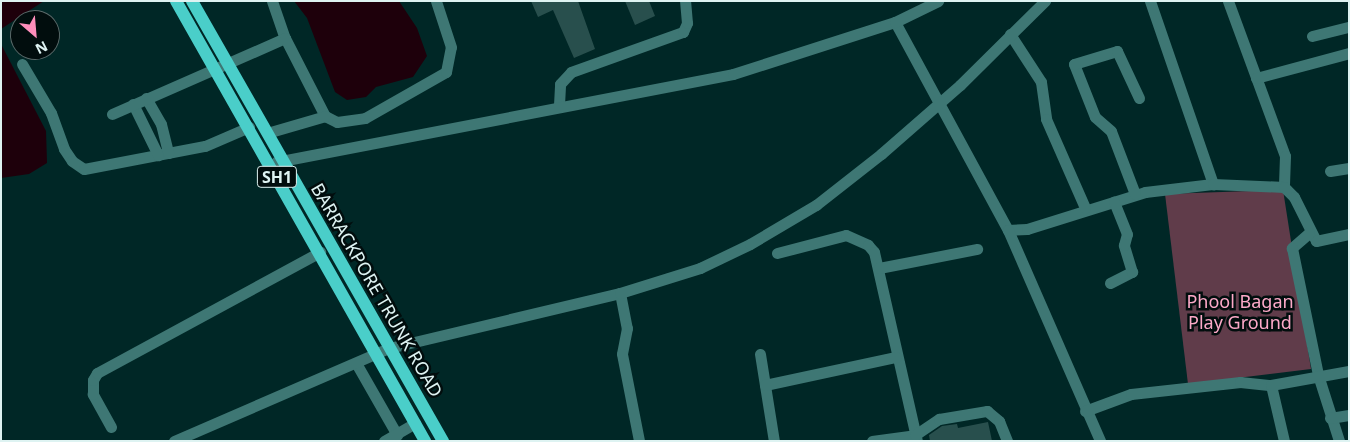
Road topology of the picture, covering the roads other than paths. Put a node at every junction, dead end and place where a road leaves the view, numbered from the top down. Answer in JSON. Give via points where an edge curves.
{"nodes":[{"id":1,"x":176,"y":1,"type":"edge"},
{"id":2,"x":192,"y":1,"type":"edge"},
{"id":3,"x":272,"y":1,"type":"edge"},
{"id":4,"x":436,"y":1,"type":"edge"},
{"id":5,"x":685,"y":1,"type":"edge"},
{"id":6,"x":938,"y":1,"type":"edge"},
{"id":7,"x":1045,"y":1,"type":"edge"},
{"id":8,"x":1150,"y":1,"type":"edge"},
{"id":9,"x":1228,"y":1,"type":"edge"},
{"id":10,"x":895,"y":22,"type":"junction"},
{"id":11,"x":1349,"y":27,"type":"edge"},
{"id":12,"x":1010,"y":34,"type":"junction"},
{"id":13,"x":1312,"y":36,"type":"dead end"},
{"id":14,"x":285,"y":38,"type":"junction"},
{"id":15,"x":1349,"y":53,"type":"edge"},
{"id":16,"x":227,"y":62,"type":"junction"},
{"id":17,"x":22,"y":64,"type":"dead end"},
{"id":18,"x":214,"y":68,"type":"junction"},
{"id":19,"x":1256,"y":78,"type":"junction"},
{"id":20,"x":146,"y":98,"type":"junction"},
{"id":21,"x":1139,"y":98,"type":"dead end"},
{"id":22,"x":940,"y":102,"type":"junction"},
{"id":23,"x":133,"y":104,"type":"junction"},
{"id":24,"x":559,"y":105,"type":"junction"},
{"id":25,"x":112,"y":114,"type":"dead end"},
{"id":26,"x":325,"y":116,"type":"junction"},
{"id":27,"x":249,"y":127,"type":"junction"},
{"id":28,"x":267,"y":133,"type":"junction"},
{"id":29,"x":163,"y":154,"type":"junction"},
{"id":30,"x":283,"y":160,"type":"junction"},
{"id":31,"x":270,"y":164,"type":"junction"},
{"id":32,"x":1349,"y":168,"type":"edge"},
{"id":33,"x":1330,"y":172,"type":"dead end"},
{"id":34,"x":1213,"y":184,"type":"junction"},
{"id":35,"x":1284,"y":187,"type":"junction"},
{"id":36,"x":1135,"y":194,"type":"junction"},
{"id":37,"x":1114,"y":201,"type":"junction"},
{"id":38,"x":1085,"y":208,"type":"junction"},
{"id":39,"x":1008,"y":230,"type":"junction"},
{"id":40,"x":1309,"y":233,"type":"junction"},
{"id":41,"x":1349,"y":234,"type":"edge"},
{"id":42,"x":977,"y":249,"type":"dead end"},
{"id":43,"x":320,"y":252,"type":"junction"},
{"id":44,"x":776,"y":253,"type":"dead end"},
{"id":45,"x":879,"y":268,"type":"junction"},
{"id":46,"x":1110,"y":284,"type":"dead end"},
{"id":47,"x":620,"y":292,"type":"junction"},
{"id":48,"x":389,"y":348,"type":"junction"},
{"id":49,"x":376,"y":354,"type":"junction"},
{"id":50,"x":760,"y":354,"type":"dead end"},
{"id":51,"x":896,"y":356,"type":"junction"},
{"id":52,"x":356,"y":363,"type":"junction"},
{"id":53,"x":1349,"y":371,"type":"edge"},
{"id":54,"x":1318,"y":375,"type":"junction"},
{"id":55,"x":765,"y":385,"type":"junction"},
{"id":56,"x":1271,"y":385,"type":"junction"},
{"id":57,"x":1085,"y":411,"type":"junction"},
{"id":58,"x":1349,"y":415,"type":"edge"},
{"id":59,"x":1330,"y":418,"type":"junction"},
{"id":60,"x":415,"y":423,"type":"junction"},
{"id":61,"x":111,"y":427,"type":"dead end"},
{"id":62,"x":397,"y":435,"type":"junction"},
{"id":63,"x":916,"y":438,"type":"edge"},
{"id":64,"x":174,"y":441,"type":"edge"},
{"id":65,"x":384,"y":441,"type":"edge"},
{"id":66,"x":425,"y":441,"type":"edge"},
{"id":67,"x":443,"y":441,"type":"edge"},
{"id":68,"x":639,"y":441,"type":"edge"},
{"id":69,"x":774,"y":441,"type":"edge"},
{"id":70,"x":872,"y":441,"type":"edge"},
{"id":71,"x":1007,"y":441,"type":"edge"},
{"id":72,"x":1100,"y":441,"type":"edge"},
{"id":73,"x":1284,"y":441,"type":"edge"},
{"id":74,"x":1339,"y":441,"type":"edge"}],
"edges":[{"from":1,"to":18,"type":"main road","name":"BARRACKPORE TRUNK ROAD","number":"SH1"},
{"from":2,"to":16,"type":"main road","name":"BARRACKPORE TRUNK ROAD","number":"SH1"},
{"from":3,"to":14,"type":"street"},
{"from":4,"to":26,"type":"street","via":[[452,48],[446,72],[364,118],[337,122]]},
{"from":5,"to":24,"type":"street","via":[[688,18],[683,32],[571,72],[560,84]]},
{"from":6,"to":10,"type":"street"},
{"from":7,"to":12,"type":"street"},
{"from":8,"to":34,"type":"street"},
{"from":9,"to":19,"type":"street"},
{"from":10,"to":22,"type":"street"},
{"from":10,"to":24,"type":"street","via":[[732,74]]},
{"from":11,"to":13,"type":"street"},
{"from":12,"to":22,"type":"street"},
{"from":12,"to":38,"type":"street","via":[[1041,82],[1046,119]]},
{"from":14,"to":16,"type":"street"},
{"from":14,"to":26,"type":"street"},
{"from":15,"to":19,"type":"street"},
{"from":16,"to":18,"type":"street"},
{"from":16,"to":28,"type":"main road","name":"BARRACKPORE TRUNK ROAD","number":"SH1"},
{"from":17,"to":29,"type":"street","via":[[51,113],[64,148],[77,166],[84,169]]},
{"from":18,"to":20,"type":"street"},
{"from":18,"to":27,"type":"main road","name":"BARRACKPORE TRUNK ROAD","number":"SH1"},
{"from":19,"to":35,"type":"street","via":[[1284,156]]},
{"from":20,"to":23,"type":"street"},
{"from":20,"to":29,"type":"street","via":[[159,119]]},
{"from":21,"to":36,"type":"street","via":[[1116,50],[1074,64],[1095,117],[1111,131]]},
{"from":22,"to":39,"type":"street"},
{"from":22,"to":47,"type":"street","via":[[881,154],[786,224],[700,268]]},
{"from":23,"to":25,"type":"street"},
{"from":23,"to":29,"type":"street"},
{"from":24,"to":30,"type":"street"},
{"from":26,"to":28,"type":"street"},
{"from":27,"to":29,"type":"street","via":[[205,146]]},
{"from":27,"to":31,"type":"main road","name":"BARRACKPORE TRUNK ROAD","number":"SH1"},
{"from":28,"to":30,"type":"main road","name":"BARRACKPORE TRUNK ROAD","number":"SH1"},
{"from":30,"to":31,"type":"street"},
{"from":30,"to":48,"type":"main road","name":"BARRACKPORE TRUNK ROAD","number":"SH1"},
{"from":31,"to":43,"type":"main road","name":"BARRACKPORE TRUNK ROAD","number":"SH1"},
{"from":32,"to":33,"type":"street"},
{"from":34,"to":35,"type":"street"},
{"from":34,"to":36,"type":"street"},
{"from":35,"to":40,"type":"street","via":[[1297,203]]},
{"from":36,"to":37,"type":"street"},
{"from":37,"to":38,"type":"street"},
{"from":37,"to":46,"type":"street","via":[[1127,234],[1124,245],[1132,272]]},
{"from":38,"to":39,"type":"street","via":[[1027,229]]},
{"from":39,"to":57,"type":"street"},
{"from":40,"to":41,"type":"street","via":[[1320,242]]},
{"from":40,"to":54,"type":"street","via":[[1292,248]]},
{"from":42,"to":45,"type":"street"},
{"from":43,"to":49,"type":"main road","name":"BARRACKPORE TRUNK ROAD","number":"SH1"},
{"from":43,"to":61,"type":"street","via":[[98,373],[93,380],[93,394]]},
{"from":44,"to":45,"type":"street","via":[[846,235],[868,245]]},
{"from":45,"to":51,"type":"street"},
{"from":47,"to":48,"type":"street"},
{"from":47,"to":68,"type":"street","via":[[627,328],[622,354]]},
{"from":48,"to":49,"type":"street"},
{"from":48,"to":67,"type":"main road","name":"BARRACKPORE TRUNK ROAD","number":"SH1"},
{"from":49,"to":52,"type":"street"},
{"from":49,"to":60,"type":"main road","name":"BARRACKPORE TRUNK ROAD","number":"SH1"},
{"from":50,"to":55,"type":"street"},
{"from":51,"to":55,"type":"street"},
{"from":51,"to":63,"type":"street"},
{"from":52,"to":62,"type":"street"},
{"from":52,"to":64,"type":"street"},
{"from":53,"to":54,"type":"street"},
{"from":54,"to":56,"type":"street"},
{"from":54,"to":59,"type":"street"},
{"from":55,"to":69,"type":"street"},
{"from":56,"to":57,"type":"street","via":[[1240,382],[1131,394]]},
{"from":56,"to":73,"type":"street"},
{"from":57,"to":72,"type":"street"},
{"from":58,"to":59,"type":"street"},
{"from":59,"to":74,"type":"street"},
{"from":60,"to":62,"type":"street"},
{"from":60,"to":66,"type":"main road","name":"BARRACKPORE TRUNK ROAD","number":"SH1"},
{"from":62,"to":65,"type":"street"},
{"from":63,"to":70,"type":"street"},
{"from":63,"to":71,"type":"street","via":[[938,419],[987,411],[998,421]]}]}
